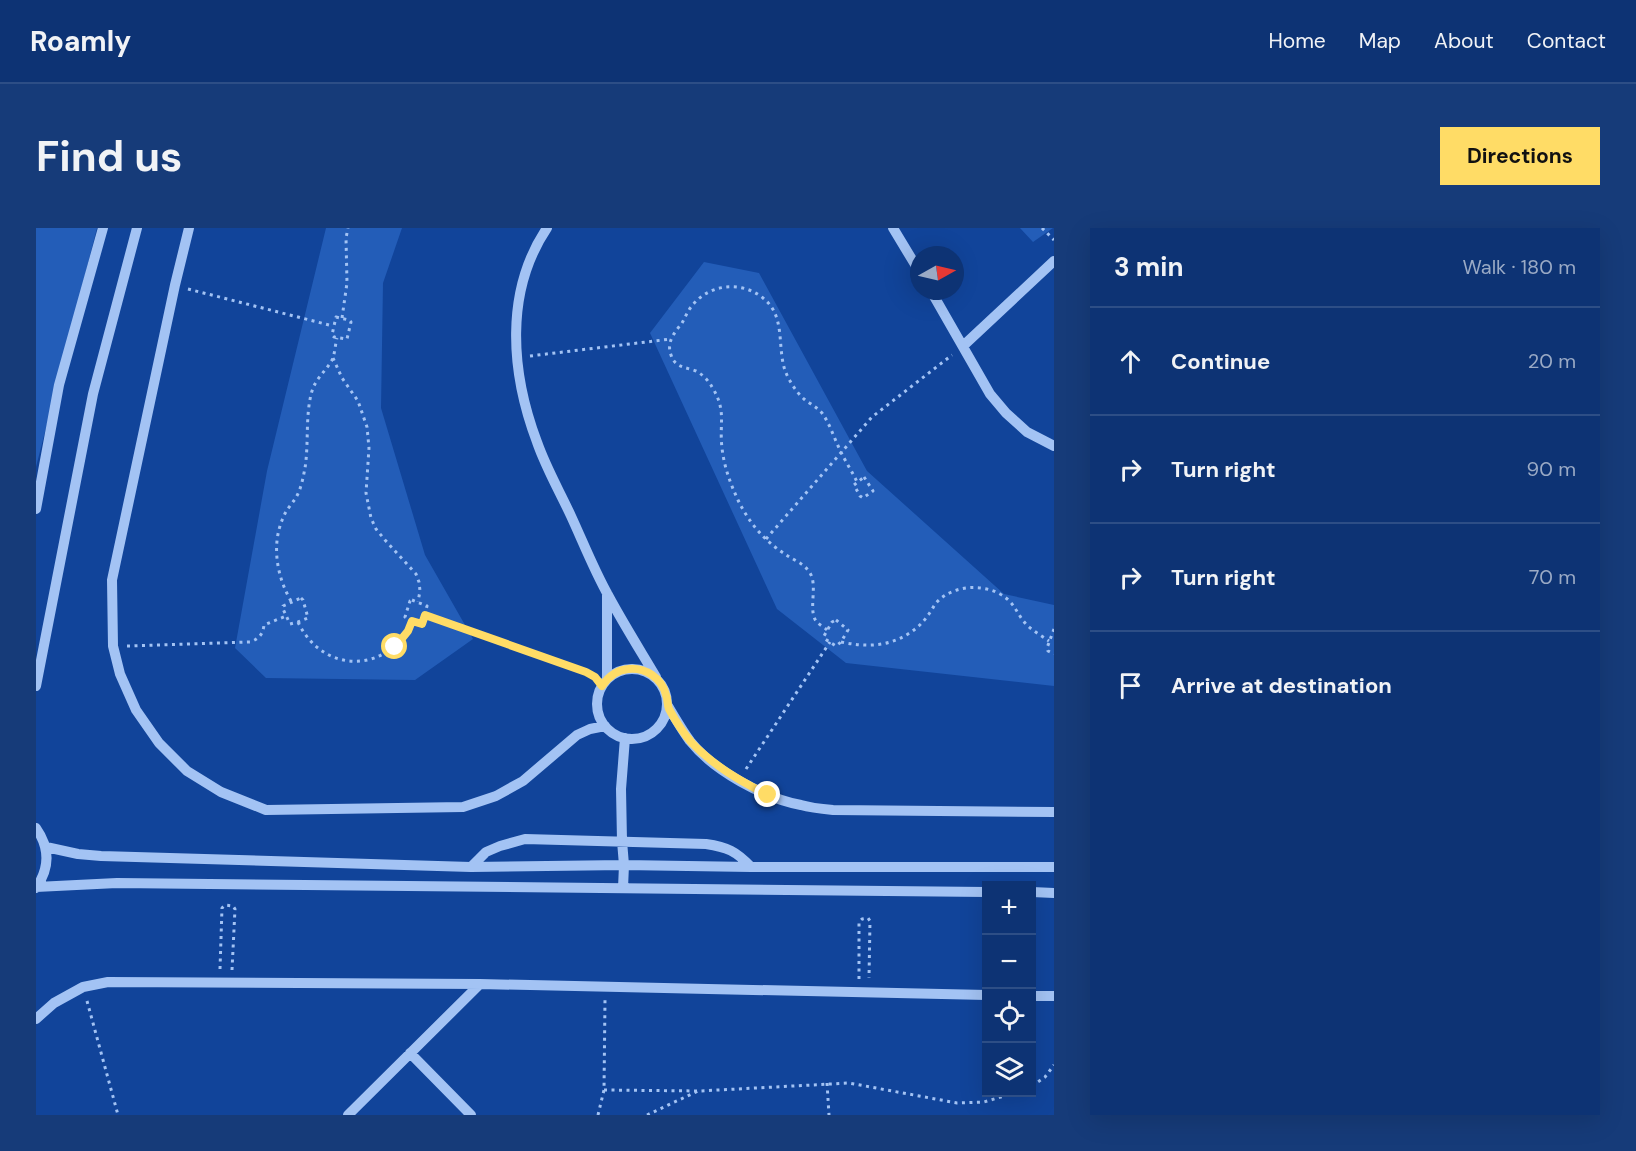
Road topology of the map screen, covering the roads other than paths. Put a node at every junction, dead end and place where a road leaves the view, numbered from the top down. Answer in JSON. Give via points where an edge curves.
{"nodes":[{"id":1,"x":102,"y":228,"type":"edge"},
{"id":2,"x":137,"y":228,"type":"edge"},
{"id":3,"x":189,"y":228,"type":"edge"},
{"id":4,"x":547,"y":228,"type":"edge"},
{"id":5,"x":894,"y":228,"type":"edge"},
{"id":6,"x":910,"y":256,"type":"edge"},
{"id":7,"x":1054,"y":261,"type":"edge"},
{"id":8,"x":936,"y":300,"type":"edge"},
{"id":9,"x":963,"y":346,"type":"junction"},
{"id":10,"x":1054,"y":447,"type":"edge"},
{"id":11,"x":36,"y":509,"type":"edge"},
{"id":12,"x":607,"y":593,"type":"junction"},
{"id":13,"x":656,"y":678,"type":"junction"},
{"id":14,"x":604,"y":683,"type":"junction"},
{"id":15,"x":36,"y":686,"type":"edge"},
{"id":16,"x":668,"y":706,"type":"junction"},
{"id":17,"x":605,"y":726,"type":"junction"},
{"id":18,"x":625,"y":738,"type":"junction"},
{"id":19,"x":1054,"y":812,"type":"edge"},
{"id":20,"x":36,"y":828,"type":"edge"},
{"id":21,"x":622,"y":841,"type":"junction"},
{"id":22,"x":46,"y":847,"type":"junction"},
{"id":23,"x":624,"y":865,"type":"junction"},
{"id":24,"x":471,"y":867,"type":"junction"},
{"id":25,"x":751,"y":867,"type":"junction"},
{"id":26,"x":1054,"y":867,"type":"edge"},
{"id":27,"x":36,"y":888,"type":"edge"},
{"id":28,"x":623,"y":888,"type":"junction"},
{"id":29,"x":982,"y":892,"type":"edge"},
{"id":30,"x":1036,"y":892,"type":"edge"},
{"id":31,"x":1054,"y":893,"type":"edge"},
{"id":32,"x":480,"y":984,"type":"junction"},
{"id":33,"x":982,"y":995,"type":"edge"},
{"id":34,"x":1036,"y":996,"type":"edge"},
{"id":35,"x":1054,"y":996,"type":"edge"},
{"id":36,"x":36,"y":1019,"type":"edge"},
{"id":37,"x":410,"y":1053,"type":"junction"},
{"id":38,"x":348,"y":1115,"type":"edge"},
{"id":39,"x":471,"y":1115,"type":"edge"}],
"edges":[{"from":1,"to":11,"type":"street","via":[[58,385]]},
{"from":2,"to":15,"type":"street","via":[[93,394]]},
{"from":3,"to":17,"type":"street","via":[[112,580],[113,646],[120,674],[136,710],[159,743],[187,771],[221,792],[266,810],[463,807],[496,796],[523,781],[577,735]]},
{"from":4,"to":12,"type":"street","via":[[524,277],[516,319],[516,357],[537,443]]},
{"from":5,"to":6,"type":"street"},
{"from":7,"to":9,"type":"street"},
{"from":8,"to":9,"type":"street"},
{"from":9,"to":10,"type":"street","via":[[990,394],[1006,413],[1027,432]]},
{"from":12,"to":13,"type":"street"},
{"from":12,"to":14,"type":"street"},
{"from":13,"to":14,"type":"street","via":[[626,669]]},
{"from":13,"to":16,"type":"street","via":[[663,686]]},
{"from":14,"to":17,"type":"street","via":[[597,707]]},
{"from":16,"to":18,"type":"street","via":[[662,723],[650,735]]},
{"from":16,"to":19,"type":"street","via":[[691,742],[714,763],[768,795],[800,805],[833,810]]},
{"from":17,"to":18,"type":"street"},
{"from":18,"to":21,"type":"street"},
{"from":20,"to":22,"type":"street"},
{"from":21,"to":23,"type":"street"},
{"from":21,"to":24,"type":"street","via":[[525,839],[486,852]]},
{"from":21,"to":25,"type":"street","via":[[718,846],[741,856]]},
{"from":22,"to":24,"type":"street","via":[[101,856]]},
{"from":22,"to":27,"type":"street","via":[[46,868]]},
{"from":23,"to":24,"type":"street"},
{"from":23,"to":25,"type":"street"},
{"from":23,"to":28,"type":"street"},
{"from":25,"to":26,"type":"street"},
{"from":27,"to":28,"type":"street","via":[[117,883]]},
{"from":28,"to":29,"type":"street"},
{"from":30,"to":31,"type":"street"},
{"from":32,"to":33,"type":"street"},
{"from":32,"to":36,"type":"street","via":[[108,982],[83,987],[54,1003]]},
{"from":32,"to":37,"type":"street"},
{"from":34,"to":35,"type":"street"},
{"from":37,"to":38,"type":"street"},
{"from":37,"to":39,"type":"street"}]}
